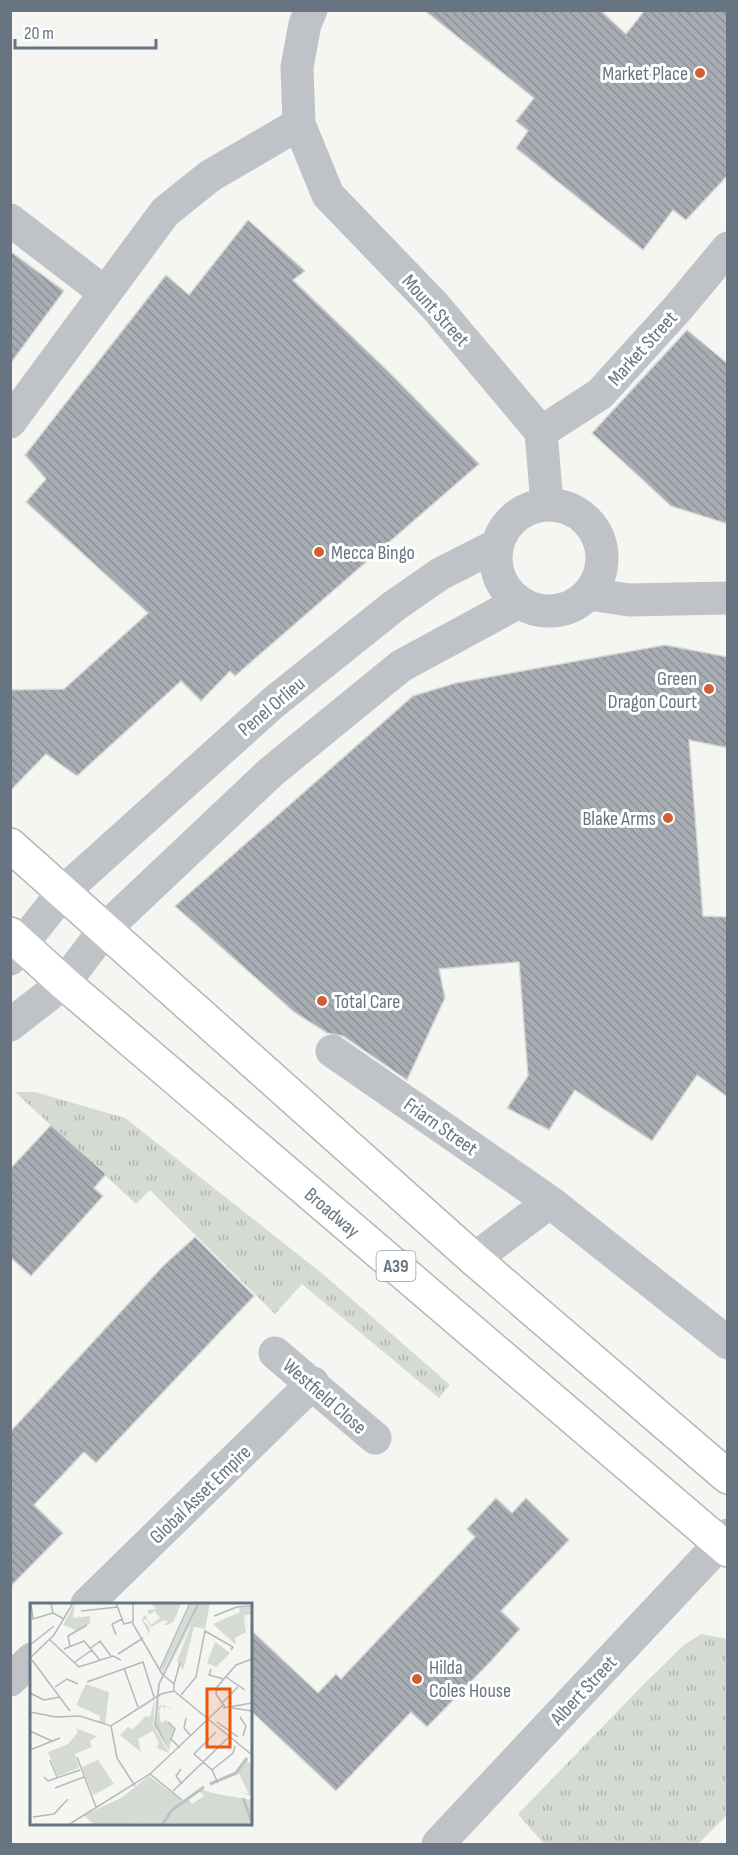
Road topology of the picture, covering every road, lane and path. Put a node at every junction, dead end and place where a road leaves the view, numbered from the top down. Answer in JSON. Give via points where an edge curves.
{"nodes":[{"id":1,"x":311,"y":10,"type":"edge"},
{"id":2,"x":299,"y":124,"type":"junction"},
{"id":3,"x":10,"y":220,"type":"edge"},
{"id":4,"x":728,"y":248,"type":"edge"},
{"id":5,"x":104,"y":292,"type":"junction"},
{"id":6,"x":10,"y":422,"type":"edge"},
{"id":7,"x":541,"y":432,"type":"junction"},
{"id":8,"x":547,"y":504,"type":"junction"},
{"id":9,"x":497,"y":545,"type":"junction"},
{"id":10,"x":589,"y":594,"type":"junction"},
{"id":11,"x":728,"y":598,"type":"edge"},
{"id":12,"x":519,"y":602,"type":"junction"},
{"id":13,"x":10,"y":845,"type":"edge"},
{"id":14,"x":64,"y":891,"type":"junction"},
{"id":15,"x":106,"y":928,"type":"junction"},
{"id":16,"x":14,"y":946,"type":"edge"},
{"id":17,"x":64,"y":983,"type":"junction"},
{"id":18,"x":10,"y":1025,"type":"edge"},
{"id":19,"x":332,"y":1051,"type":"dead end"},
{"id":20,"x":550,"y":1202,"type":"junction"},
{"id":21,"x":474,"y":1259,"type":"junction"},
{"id":22,"x":728,"y":1343,"type":"edge"},
{"id":23,"x":275,"y":1353,"type":"dead end"},
{"id":24,"x":313,"y":1383,"type":"junction"},
{"id":25,"x":375,"y":1438,"type":"dead end"},
{"id":26,"x":728,"y":1477,"type":"edge"},
{"id":27,"x":725,"y":1542,"type":"edge"},
{"id":28,"x":89,"y":1603,"type":"edge"},
{"id":29,"x":30,"y":1661,"type":"edge"},
{"id":30,"x":10,"y":1680,"type":"edge"},
{"id":31,"x":438,"y":1845,"type":"edge"}],
"edges":[{"from":1,"to":2,"type":"street","name":"Mount Street","via":[[297,67]]},
{"from":2,"to":5,"type":"street","via":[[210,176],[165,212]]},
{"from":2,"to":7,"type":"street","name":"Mount Street","via":[[328,195],[435,306]]},
{"from":3,"to":5,"type":"street"},
{"from":4,"to":7,"type":"street","name":"Market Street","via":[[600,394]]},
{"from":5,"to":6,"type":"street"},
{"from":7,"to":8,"type":"street"},
{"from":8,"to":9,"type":"street","via":[[515,517]]},
{"from":8,"to":10,"type":"street","via":[[581,514],[601,544],[603,562],[599,579]]},
{"from":9,"to":12,"type":"street","via":[[499,577]]},
{"from":9,"to":14,"type":"street","name":"Penel Orlieu","via":[[440,574],[302,680]]},
{"from":10,"to":11,"type":"street","via":[[628,600]]},
{"from":10,"to":12,"type":"street","via":[[577,604],[555,611],[533,609]]},
{"from":12,"to":15,"type":"street","via":[[401,666],[271,772]]},
{"from":13,"to":14,"type":"main road"},
{"from":14,"to":15,"type":"main road"},
{"from":14,"to":16,"type":"street","name":"Penel Orlieu"},
{"from":15,"to":17,"type":"street"},
{"from":15,"to":21,"type":"main road"},
{"from":16,"to":17,"type":"main road","name":"Broadway","number":"A39"},
{"from":17,"to":18,"type":"street"},
{"from":17,"to":27,"type":"main road","name":"Broadway","number":"A39"},
{"from":19,"to":20,"type":"street","name":"Friarn Street"},
{"from":20,"to":21,"type":"street"},
{"from":20,"to":22,"type":"street","name":"Friarn Street"},
{"from":21,"to":26,"type":"main road"},
{"from":23,"to":24,"type":"street","name":"Westfield Close"},
{"from":24,"to":25,"type":"street","name":"Westfield Close"},
{"from":24,"to":28,"type":"street","name":"Global Asset Empire"},
{"from":27,"to":31,"type":"street","name":"Albert Street"},
{"from":29,"to":30,"type":"street"}]}
